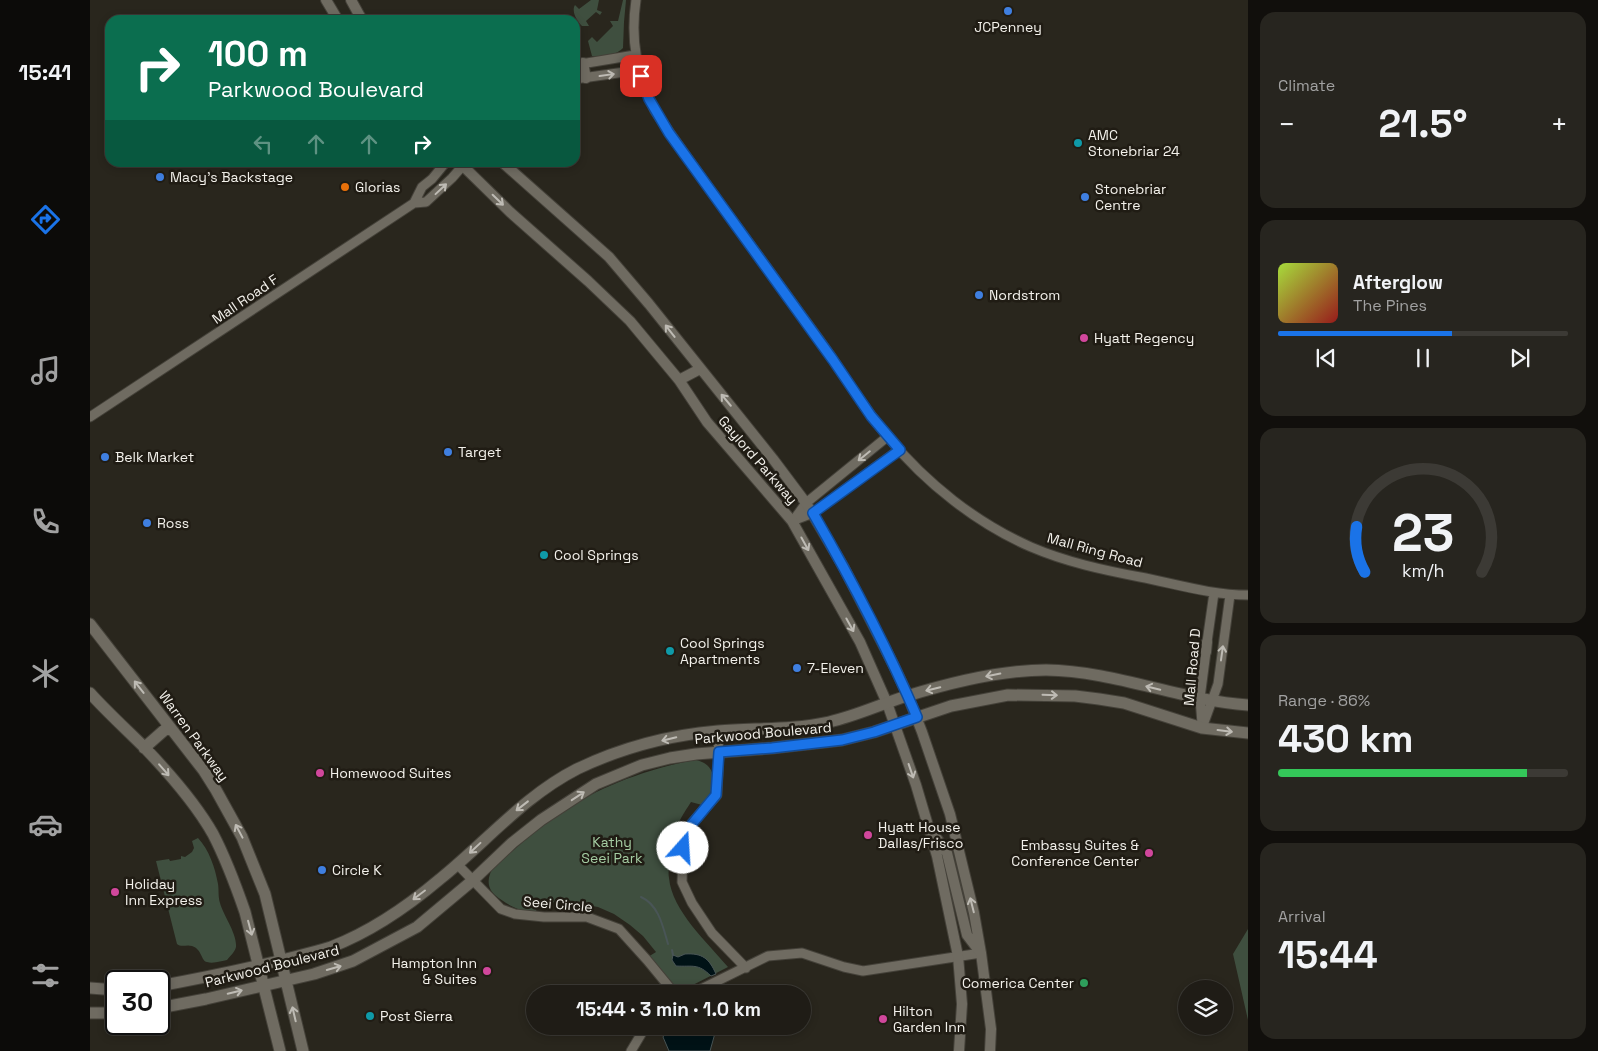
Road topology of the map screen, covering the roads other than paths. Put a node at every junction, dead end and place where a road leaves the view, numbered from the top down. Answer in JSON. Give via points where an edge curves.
{"nodes":[{"id":1,"x":352,"y":0,"type":"edge"},
{"id":2,"x":636,"y":0,"type":"edge"},
{"id":3,"x":330,"y":1,"type":"edge"},
{"id":4,"x":336,"y":15,"type":"edge"},
{"id":5,"x":360,"y":15,"type":"edge"},
{"id":6,"x":636,"y":55,"type":"junction"},
{"id":7,"x":580,"y":64,"type":"edge"},
{"id":8,"x":580,"y":66,"type":"edge"},
{"id":9,"x":639,"y":70,"type":"junction"},
{"id":10,"x":586,"y":78,"type":"junction"},
{"id":11,"x":580,"y":79,"type":"edge"},
{"id":12,"x":442,"y":167,"type":"edge"},
{"id":13,"x":461,"y":167,"type":"edge"},
{"id":14,"x":466,"y":167,"type":"edge"},
{"id":15,"x":508,"y":167,"type":"edge"},
{"id":16,"x":414,"y":203,"type":"junction"},
{"id":17,"x":700,"y":369,"type":"junction"},
{"id":18,"x":679,"y":380,"type":"junction"},
{"id":19,"x":90,"y":417,"type":"edge"},
{"id":20,"x":887,"y":437,"type":"junction"},
{"id":21,"x":900,"y":450,"type":"junction"},
{"id":22,"x":806,"y":503,"type":"junction"},
{"id":23,"x":813,"y":513,"type":"junction"},
{"id":24,"x":792,"y":521,"type":"junction"},
{"id":25,"x":1214,"y":593,"type":"junction"},
{"id":26,"x":1230,"y":595,"type":"junction"},
{"id":27,"x":1248,"y":595,"type":"edge"},
{"id":28,"x":90,"y":624,"type":"edge"},
{"id":29,"x":90,"y":693,"type":"edge"},
{"id":30,"x":908,"y":696,"type":"junction"},
{"id":31,"x":1206,"y":699,"type":"junction"},
{"id":32,"x":887,"y":703,"type":"junction"},
{"id":33,"x":1248,"y":705,"type":"edge"},
{"id":34,"x":917,"y":717,"type":"junction"},
{"id":35,"x":895,"y":725,"type":"junction"},
{"id":36,"x":169,"y":726,"type":"junction"},
{"id":37,"x":1202,"y":728,"type":"junction"},
{"id":38,"x":717,"y":731,"type":"junction"},
{"id":39,"x":1248,"y":733,"type":"edge"},
{"id":40,"x":144,"y":748,"type":"junction"},
{"id":41,"x":719,"y":752,"type":"junction"},
{"id":42,"x":928,"y":826,"type":"junction"},
{"id":43,"x":457,"y":864,"type":"junction"},
{"id":44,"x":472,"y":880,"type":"junction"},
{"id":45,"x":981,"y":953,"type":"junction"},
{"id":46,"x":958,"y":956,"type":"junction"},
{"id":47,"x":281,"y":960,"type":"junction"},
{"id":48,"x":259,"y":965,"type":"junction"},
{"id":49,"x":746,"y":968,"type":"junction"},
{"id":50,"x":286,"y":980,"type":"junction"},
{"id":51,"x":170,"y":984,"type":"edge"},
{"id":52,"x":264,"y":985,"type":"junction"},
{"id":53,"x":668,"y":985,"type":"edge"},
{"id":54,"x":710,"y":985,"type":"edge"},
{"id":55,"x":90,"y":988,"type":"edge"},
{"id":56,"x":105,"y":989,"type":"edge"},
{"id":57,"x":170,"y":1006,"type":"edge"},
{"id":58,"x":90,"y":1013,"type":"edge"},
{"id":59,"x":105,"y":1013,"type":"edge"},
{"id":60,"x":641,"y":1035,"type":"edge"},
{"id":61,"x":280,"y":1051,"type":"edge"},
{"id":62,"x":303,"y":1051,"type":"edge"},
{"id":63,"x":631,"y":1051,"type":"edge"},
{"id":64,"x":959,"y":1051,"type":"edge"},
{"id":65,"x":990,"y":1051,"type":"edge"}],
"edges":[{"from":1,"to":5,"type":"street"},
{"from":2,"to":6,"type":"street","name":"Mall Ring Road","via":[[633,28]]},
{"from":3,"to":4,"type":"street"},
{"from":6,"to":7,"type":"street"},
{"from":6,"to":9,"type":"street","name":"Mall Ring Road"},
{"from":8,"to":10,"type":"street"},
{"from":10,"to":9,"type":"street","one_way":true},
{"from":9,"to":20,"type":"street","name":"Mall Ring Road","via":[[649,99],[669,133]]},
{"from":10,"to":11,"type":"street"},
{"from":12,"to":16,"type":"street","name":"Mall Road F","via":[[422,187]]},
{"from":16,"to":13,"type":"street","name":"Mall Road F","one_way":true,"via":[[426,202]]},
{"from":14,"to":18,"type":"street","name":"Gaylord Parkway","one_way":true,"via":[[510,212],[630,321]]},
{"from":17,"to":15,"type":"street","name":"Gaylord Parkway","one_way":true,"via":[[609,257]]},
{"from":16,"to":19,"type":"street","name":"Mall Road F"},
{"from":17,"to":18,"type":"street"},
{"from":22,"to":17,"type":"street","name":"Gaylord Parkway","one_way":true},
{"from":18,"to":24,"type":"street","name":"Gaylord Parkway","via":[[707,422]]},
{"from":20,"to":21,"type":"street","name":"Mall Ring Road"},
{"from":20,"to":22,"type":"street","one_way":true},
{"from":21,"to":23,"type":"street"},
{"from":21,"to":25,"type":"street","name":"Mall Ring Road","via":[[929,480],[966,510],[1028,546],[1092,567]]},
{"from":22,"to":23,"type":"street","name":"Gaylord Parkway"},
{"from":22,"to":24,"type":"street"},
{"from":23,"to":24,"type":"street"},
{"from":23,"to":30,"type":"street","name":"Gaylord Parkway"},
{"from":24,"to":32,"type":"street","name":"Gaylord Parkway","one_way":true,"via":[[860,642]]},
{"from":25,"to":26,"type":"street","name":"Mall Ring Road"},
{"from":25,"to":31,"type":"street","name":"Mall Road D","via":[[1206,647]]},
{"from":26,"to":27,"type":"street","name":"Mall Ring Road"},
{"from":31,"to":26,"type":"street","name":"Mall Road D","one_way":true,"via":[[1218,684]]},
{"from":36,"to":28,"type":"main road","name":"Warren Parkway","one_way":true},
{"from":29,"to":40,"type":"main road"},
{"from":31,"to":30,"type":"main road","name":"Parkwood Boulevard","one_way":true,"via":[[1109,677],[1045,670],[994,675]]},
{"from":30,"to":32,"type":"main road","name":"Parkwood Boulevard"},
{"from":30,"to":34,"type":"street","name":"Gaylord Parkway"},
{"from":31,"to":33,"type":"main road","name":"Parkwood Boulevard"},
{"from":31,"to":37,"type":"street","name":"Mall Road D"},
{"from":32,"to":35,"type":"street","name":"Gaylord Parkway"},
{"from":32,"to":38,"type":"main road","name":"Parkwood Boulevard","via":[[860,714],[808,726]]},
{"from":34,"to":35,"type":"main road","name":"Parkwood Boulevard"},
{"from":34,"to":37,"type":"main road","name":"Parkwood Boulevard","one_way":true,"via":[[951,706],[1008,695],[1074,696],[1124,703]]},
{"from":45,"to":34,"type":"street","name":"Gaylord Parkway","one_way":true,"via":[[950,814]]},
{"from":35,"to":41,"type":"main road","name":"Parkwood Boulevard","via":[[842,740]]},
{"from":35,"to":42,"type":"street","name":"Gaylord Parkway","one_way":true},
{"from":36,"to":40,"type":"main road"},
{"from":47,"to":36,"type":"main road","name":"Warren Parkway","one_way":true,"via":[[265,894],[242,837],[208,777]]},
{"from":37,"to":39,"type":"main road","name":"Parkwood Boulevard","one_way":true},
{"from":38,"to":41,"type":"street"},
{"from":38,"to":43,"type":"main road","name":"Parkwood Boulevard","one_way":true,"via":[[682,735],[626,749],[576,770],[518,809]]},
{"from":40,"to":48,"type":"main road","one_way":true,"via":[[184,793],[213,834],[238,892]]},
{"from":44,"to":41,"type":"main road","name":"Parkwood Boulevard","one_way":true,"via":[[540,820],[596,784],[652,762]]},
{"from":41,"to":49,"type":"street","via":[[716,795],[692,824],[683,848],[682,882],[712,933]]},
{"from":42,"to":45,"type":"street","via":[[947,853],[967,935]]},
{"from":42,"to":46,"type":"street","name":"Gaylord Parkway"},
{"from":43,"to":44,"type":"street","name":"Seei Circle"},
{"from":43,"to":47,"type":"main road","name":"Parkwood Boulevard","one_way":true,"via":[[404,907],[366,931],[331,947]]},
{"from":50,"to":44,"type":"main road","name":"Parkwood Boulevard","one_way":true,"via":[[342,966],[417,927]]},
{"from":44,"to":53,"type":"street","name":"Seei Circle","via":[[501,909],[515,914],[587,918],[619,929]]},
{"from":45,"to":46,"type":"street"},
{"from":45,"to":65,"type":"street","name":"Gaylord Parkway","via":[[991,1029]]},
{"from":46,"to":49,"type":"street","via":[[863,971],[802,953],[768,956]]},
{"from":46,"to":64,"type":"street","name":"Gaylord Parkway","via":[[962,1004]]},
{"from":47,"to":48,"type":"main road","name":"Parkwood Boulevard"},
{"from":47,"to":50,"type":"main road","name":"Warren Parkway"},
{"from":48,"to":51,"type":"main road","name":"Parkwood Boulevard"},
{"from":48,"to":52,"type":"main road"},
{"from":49,"to":54,"type":"street"},
{"from":50,"to":52,"type":"main road","name":"Parkwood Boulevard"},
{"from":62,"to":50,"type":"main road","name":"Warren Parkway","one_way":true},
{"from":57,"to":52,"type":"main road","name":"Parkwood Boulevard","one_way":true},
{"from":52,"to":61,"type":"main road"},
{"from":55,"to":56,"type":"main road"},
{"from":58,"to":59,"type":"main road"},
{"from":60,"to":63,"type":"street"}]}
